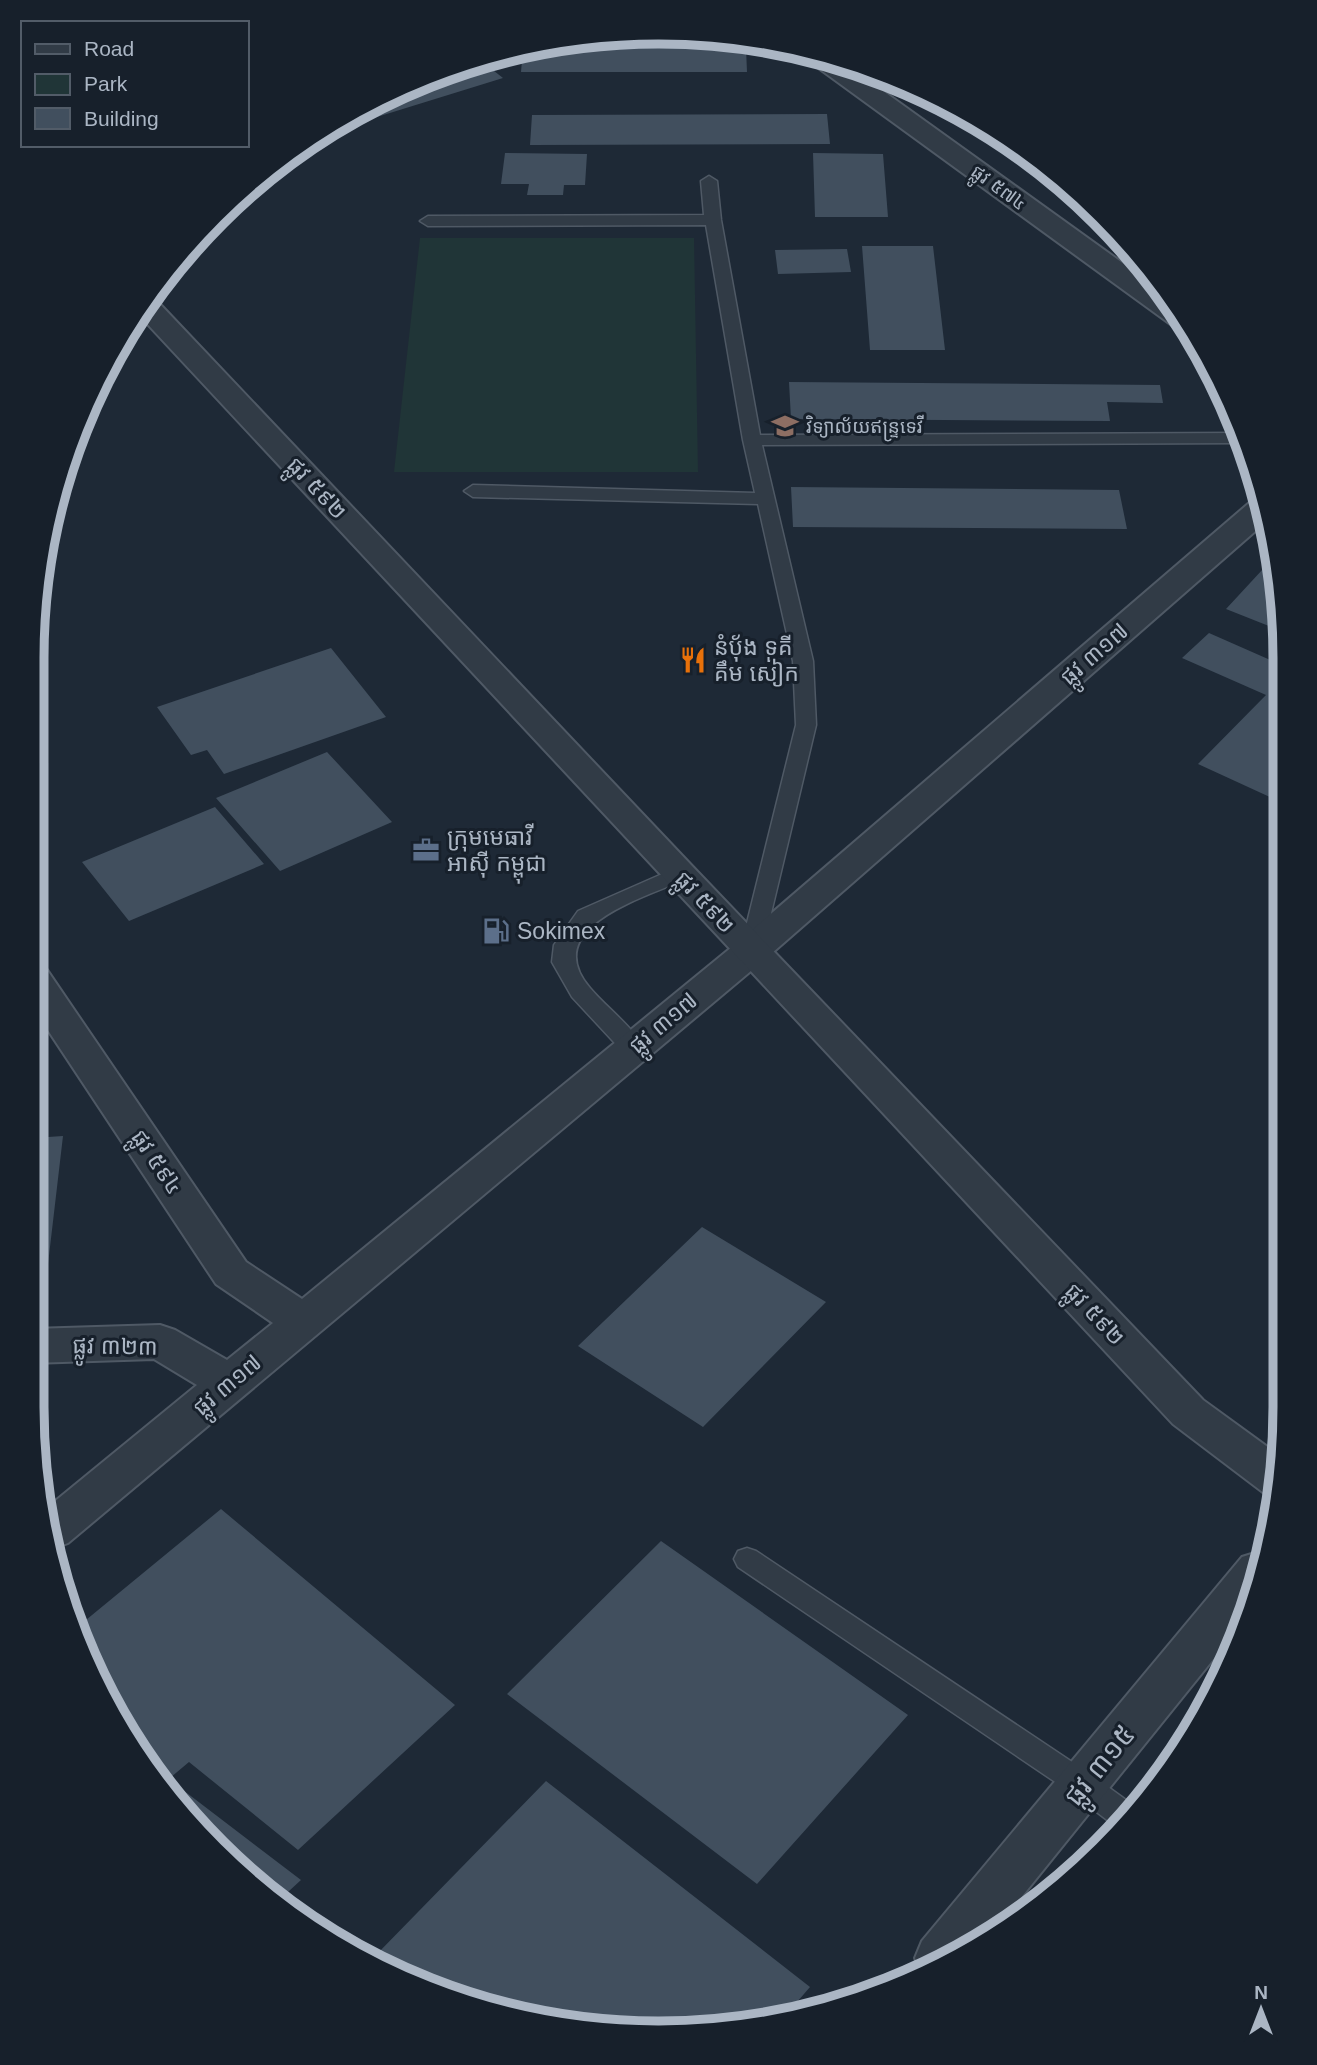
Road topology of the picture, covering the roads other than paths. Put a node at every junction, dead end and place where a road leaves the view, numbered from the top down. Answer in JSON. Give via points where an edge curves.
{"nodes":[{"id":1,"x":838,"y":71,"type":"edge"},
{"id":2,"x":709,"y":181,"type":"dead end"},
{"id":3,"x":428,"y":220,"type":"dead end"},
{"id":4,"x":713,"y":220,"type":"junction"},
{"id":5,"x":1160,"y":304,"type":"edge"},
{"id":6,"x":148,"y":315,"type":"edge"},
{"id":7,"x":1232,"y":438,"type":"edge"},
{"id":8,"x":752,"y":440,"type":"junction"},
{"id":9,"x":473,"y":491,"type":"dead end"},
{"id":10,"x":766,"y":499,"type":"junction"},
{"id":11,"x":1256,"y":515,"type":"edge"},
{"id":12,"x":678,"y":874,"type":"junction"},
{"id":13,"x":751,"y":951,"type":"junction"},
{"id":14,"x":44,"y":994,"type":"edge"},
{"id":15,"x":633,"y":1048,"type":"junction"},
{"id":16,"x":303,"y":1321,"type":"junction"},
{"id":17,"x":44,"y":1346,"type":"edge"},
{"id":18,"x":229,"y":1383,"type":"junction"},
{"id":19,"x":1269,"y":1472,"type":"edge"},
{"id":20,"x":56,"y":1527,"type":"edge"},
{"id":21,"x":747,"y":1559,"type":"dead end"},
{"id":22,"x":1246,"y":1585,"type":"edge"},
{"id":23,"x":1083,"y":1785,"type":"junction"},
{"id":24,"x":1120,"y":1813,"type":"edge"},
{"id":25,"x":952,"y":1946,"type":"edge"}],
"edges":[{"from":1,"to":5,"type":"street","name":"ផ្លូវ ៥៧៤"},
{"from":2,"to":4,"type":"lane"},
{"from":3,"to":4,"type":"lane"},
{"from":4,"to":8,"type":"lane"},
{"from":6,"to":12,"type":"street","name":"ផ្លូវ ៥៩២"},
{"from":7,"to":8,"type":"lane"},
{"from":8,"to":10,"type":"lane"},
{"from":9,"to":10,"type":"lane"},
{"from":10,"to":13,"type":"lane","via":[[803,660],[806,725]]},
{"from":11,"to":13,"type":"street","name":"ផ្លូវ ៣១៧"},
{"from":12,"to":13,"type":"street","name":"ផ្លូវ ៥៩២"},
{"from":12,"to":15,"type":"lane","via":[[586,916],[565,945],[563,962],[580,991]]},
{"from":13,"to":15,"type":"street","name":"ផ្លូវ ៣១៧"},
{"from":13,"to":19,"type":"street","name":"ផ្លូវ ៥៩២","via":[[1188,1412]]},
{"from":14,"to":16,"type":"street","name":"ផ្លូវ ៥៩៤","via":[[231,1273]]},
{"from":15,"to":16,"type":"street","name":"ផ្លូវ ៣១៧"},
{"from":16,"to":18,"type":"street","name":"ផ្លូវ ៣១៧"},
{"from":17,"to":18,"type":"street","name":"ផ្លូវ ៣២៣","via":[[160,1342]]},
{"from":18,"to":20,"type":"street","name":"ផ្លូវ ៣១៧"},
{"from":21,"to":23,"type":"lane"},
{"from":22,"to":23,"type":"street","name":"ផ្លូវ ៣១៥"},
{"from":23,"to":24,"type":"lane"},
{"from":23,"to":25,"type":"street","name":"ផ្លូវ ៣១៥"}]}
